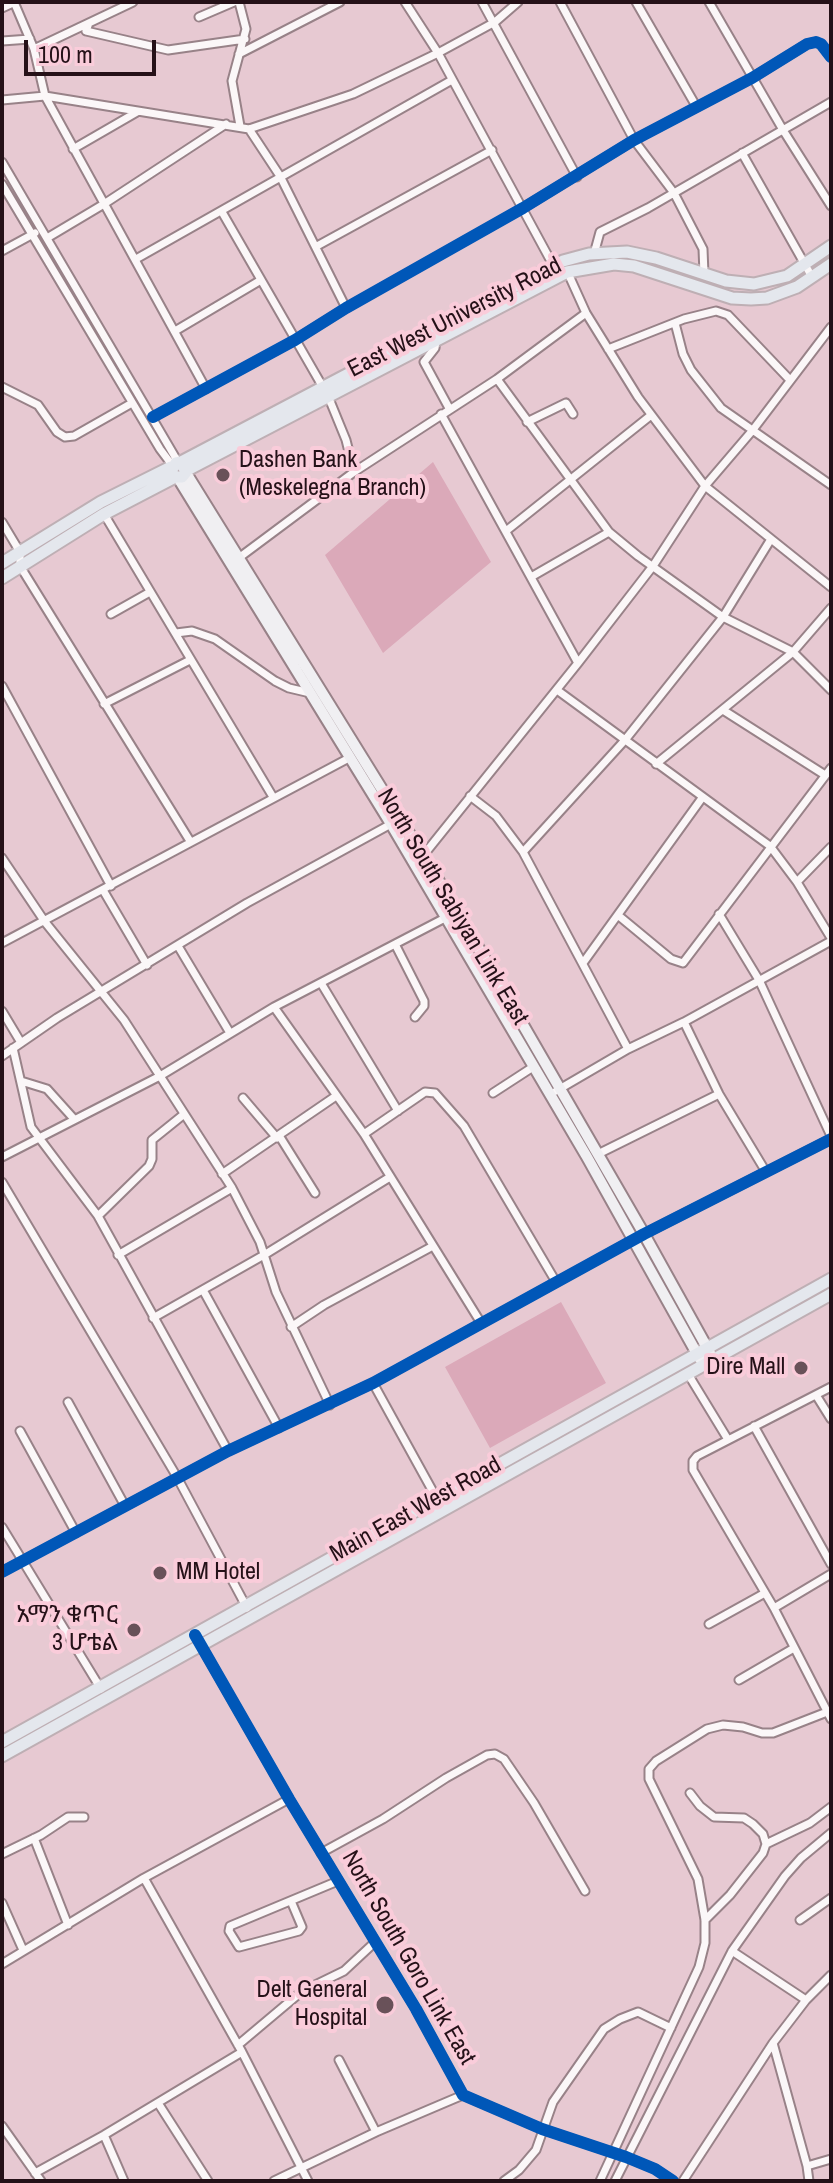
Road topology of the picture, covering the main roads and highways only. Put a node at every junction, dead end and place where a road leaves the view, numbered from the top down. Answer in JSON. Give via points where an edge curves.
{"nodes":[{"id":1,"x":831,"y":246,"type":"edge"},
{"id":2,"x":831,"y":264,"type":"edge"},
{"id":3,"x":561,"y":266,"type":"junction"},
{"id":4,"x":325,"y":391,"type":"junction"},
{"id":5,"x":178,"y":469,"type":"junction"},
{"id":6,"x":2,"y":563,"type":"edge"},
{"id":7,"x":2,"y":578,"type":"edge"},
{"id":8,"x":335,"y":723,"type":"junction"},
{"id":9,"x":418,"y":861,"type":"junction"},
{"id":10,"x":554,"y":1092,"type":"junction"},
{"id":11,"x":639,"y":1237,"type":"junction"},
{"id":12,"x":831,"y":1279,"type":"edge"},
{"id":13,"x":831,"y":1294,"type":"edge"},
{"id":14,"x":705,"y":1356,"type":"junction"},
{"id":15,"x":651,"y":1388,"type":"junction"},
{"id":16,"x":477,"y":1483,"type":"junction"},
{"id":17,"x":425,"y":1513,"type":"junction"},
{"id":18,"x":198,"y":1640,"type":"junction"},
{"id":19,"x":103,"y":1692,"type":"junction"},
{"id":20,"x":2,"y":1742,"type":"edge"},
{"id":21,"x":2,"y":1756,"type":"edge"}],
"edges":[{"from":1,"to":3,"type":"main road","name":"East West University Road","via":[[787,276],[754,284],[627,252],[594,254]]},
{"from":2,"to":3,"type":"main road","name":"East West University Road","via":[[779,295],[751,299],[732,298],[634,266]]},
{"from":3,"to":4,"type":"main road","name":"East West University Road"},
{"from":3,"to":4,"type":"main road","name":"East West University Road","via":[[436,340]]},
{"from":4,"to":5,"type":"main road","name":"East West University Road"},
{"from":5,"to":6,"type":"main road","name":"East West University Road","via":[[101,502]]},
{"from":5,"to":7,"type":"main road","name":"East West University Road"},
{"from":5,"to":8,"type":"main road","name":"North South Sabiyan Link East","via":[[240,557]]},
{"from":5,"to":8,"type":"main road","name":"North South Sabiyan Link East","via":[[310,693]]},
{"from":8,"to":9,"type":"main road","name":"North South Sabiyan Link East"},
{"from":8,"to":9,"type":"main road","name":"North South Sabiyan Link East","via":[[349,758]]},
{"from":9,"to":10,"type":"main road","name":"North South Sabiyan Link East","via":[[445,918],[533,1067]]},
{"from":9,"to":10,"type":"main road","name":"North South Sabiyan Link East","via":[[456,909]]},
{"from":10,"to":11,"type":"main road","name":"North South Sabiyan Link East"},
{"from":10,"to":11,"type":"main road","name":"North South Sabiyan Link East","via":[[598,1154]]},
{"from":11,"to":14,"type":"main road","name":"North South Sabiyan Link East"},
{"from":12,"to":14,"type":"main road","name":"Main East West Road"},
{"from":13,"to":14,"type":"main road","name":"Main East West Road"},
{"from":14,"to":15,"type":"main road","name":"Main East West Road"},
{"from":14,"to":15,"type":"main road","name":"Main East West Road","via":[[688,1374]]},
{"from":15,"to":16,"type":"main road","name":"Main East West Road"},
{"from":16,"to":17,"type":"main road","name":"Main East West Road"},
{"from":16,"to":17,"type":"main road","name":"Main East West Road","via":[[437,1499]]},
{"from":17,"to":18,"type":"main road","name":"Main East West Road","via":[[253,1617]]},
{"from":17,"to":18,"type":"main road","name":"Main East West Road","via":[[246,1605]]},
{"from":18,"to":19,"type":"main road","name":"Main East West Road"},
{"from":19,"to":20,"type":"main road","name":"Main East West Road"},
{"from":19,"to":21,"type":"main road","name":"Main East West Road"}]}
